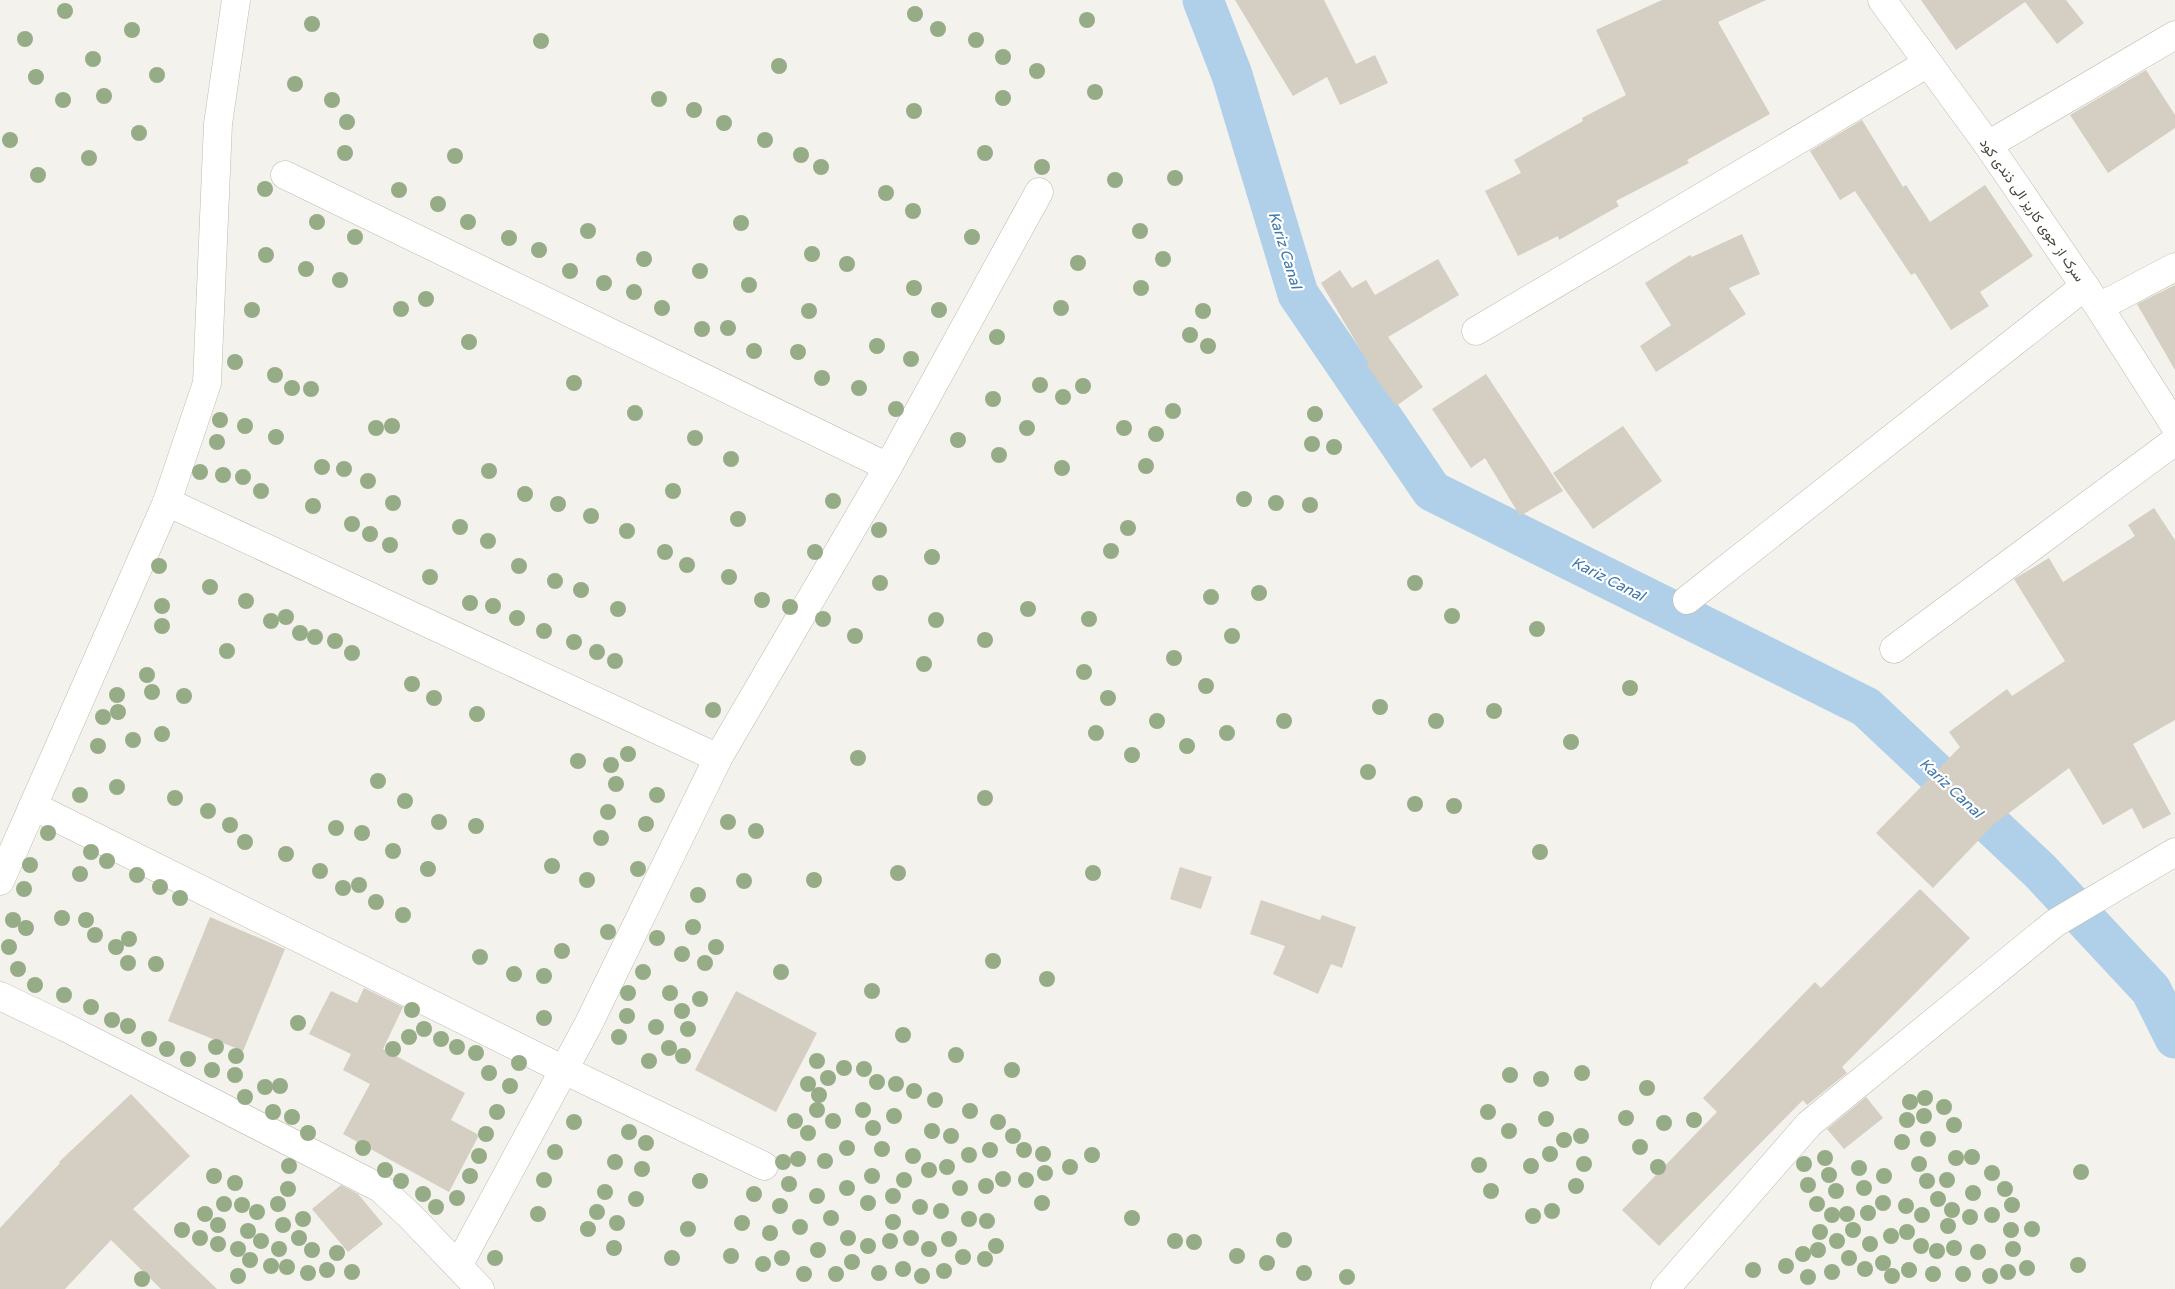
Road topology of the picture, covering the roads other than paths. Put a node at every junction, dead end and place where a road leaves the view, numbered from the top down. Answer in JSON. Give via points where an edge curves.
{"nodes":[{"id":1,"x":236,"y":0,"type":"edge"},
{"id":2,"x":1882,"y":0,"type":"edge"},
{"id":3,"x":2175,"y":35,"type":"edge"},
{"id":4,"x":1928,"y":63,"type":"junction"},
{"id":5,"x":1988,"y":145,"type":"junction"},
{"id":6,"x":285,"y":175,"type":"dead end"},
{"id":7,"x":1039,"y":192,"type":"dead end"},
{"id":8,"x":2175,"y":267,"type":"edge"},
{"id":9,"x":2092,"y":297,"type":"junction"},
{"id":10,"x":1476,"y":331,"type":"dead end"},
{"id":11,"x":2175,"y":426,"type":"edge"},
{"id":12,"x":2175,"y":441,"type":"edge"},
{"id":13,"x":888,"y":467,"type":"junction"},
{"id":14,"x":167,"y":502,"type":"junction"},
{"id":15,"x":1687,"y":600,"type":"dead end"},
{"id":16,"x":1894,"y":649,"type":"dead end"},
{"id":17,"x":718,"y":758,"type":"junction"},
{"id":18,"x":33,"y":806,"type":"junction"},
{"id":19,"x":2175,"y":852,"type":"edge"},
{"id":20,"x":0,"y":881,"type":"edge"},
{"id":21,"x":0,"y":996,"type":"edge"},
{"id":22,"x":564,"y":1070,"type":"junction"},
{"id":23,"x":764,"y":1166,"type":"dead end"},
{"id":24,"x":458,"y":1266,"type":"junction"},
{"id":25,"x":480,"y":1289,"type":"edge"},
{"id":26,"x":1665,"y":1289,"type":"edge"}],
"edges":[{"from":1,"to":14,"type":"street","via":[[218,124],[208,383]]},
{"from":2,"to":4,"type":"street","name":"سرک از جوی کاریز الی ذندی کود"},
{"from":3,"to":5,"type":"street"},
{"from":4,"to":5,"type":"street","name":"سرک از جوی کاریز الی ذندی کود"},
{"from":4,"to":10,"type":"street"},
{"from":5,"to":9,"type":"street","name":"سرک از جوی کاریز الی ذندی کود"},
{"from":6,"to":13,"type":"street"},
{"from":7,"to":13,"type":"street"},
{"from":8,"to":9,"type":"street"},
{"from":9,"to":11,"type":"street","name":"سرک از جوی کاریز الی ذندی کود"},
{"from":9,"to":15,"type":"street"},
{"from":12,"to":16,"type":"street"},
{"from":13,"to":17,"type":"street"},
{"from":14,"to":17,"type":"street"},
{"from":14,"to":18,"type":"street"},
{"from":17,"to":22,"type":"street"},
{"from":18,"to":20,"type":"street"},
{"from":18,"to":22,"type":"street"},
{"from":19,"to":26,"type":"street","via":[[2055,923],[1809,1124]]},
{"from":21,"to":24,"type":"street","via":[[380,1188]]},
{"from":22,"to":23,"type":"street"},
{"from":22,"to":24,"type":"street"},
{"from":24,"to":25,"type":"street"}]}
